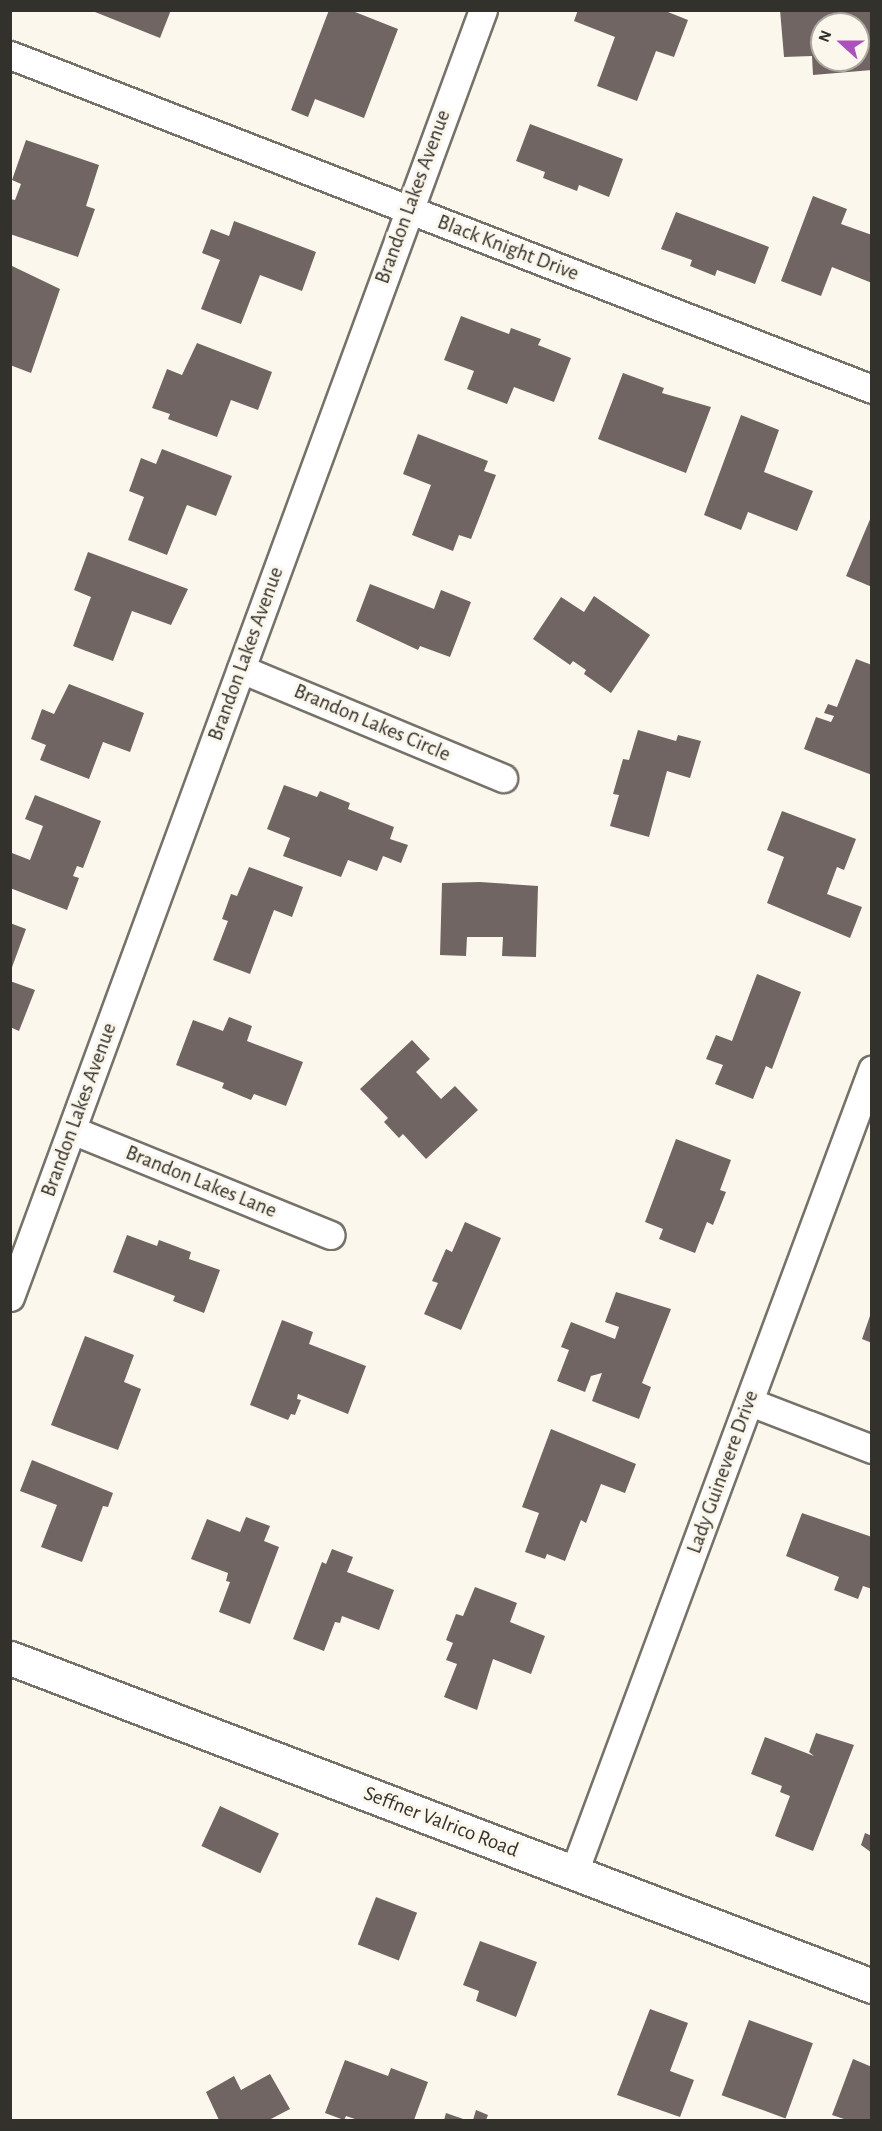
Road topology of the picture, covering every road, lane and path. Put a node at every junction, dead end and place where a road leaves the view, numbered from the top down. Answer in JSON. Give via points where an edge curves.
{"nodes":[{"id":1,"x":483,"y":10,"type":"edge"},
{"id":2,"x":10,"y":55,"type":"edge"},
{"id":3,"x":408,"y":209,"type":"junction"},
{"id":4,"x":872,"y":389,"type":"edge"},
{"id":5,"x":241,"y":669,"type":"junction"},
{"id":6,"x":503,"y":778,"type":"dead end"},
{"id":7,"x":872,"y":1070,"type":"edge"},
{"id":8,"x":72,"y":1130,"type":"junction"},
{"id":9,"x":330,"y":1235,"type":"dead end"},
{"id":10,"x":10,"y":1297,"type":"edge"},
{"id":11,"x":750,"y":1401,"type":"junction"},
{"id":12,"x":872,"y":1449,"type":"edge"},
{"id":13,"x":10,"y":1658,"type":"edge"},
{"id":14,"x":574,"y":1872,"type":"junction"},
{"id":15,"x":872,"y":1986,"type":"edge"}],
"edges":[{"from":1,"to":3,"type":"street","name":"Brandon Lakes Avenue"},
{"from":2,"to":3,"type":"street","name":"Black Knight Drive"},
{"from":3,"to":4,"type":"street","name":"Black Knight Drive"},
{"from":3,"to":5,"type":"street","name":"Brandon Lakes Avenue"},
{"from":5,"to":6,"type":"street","name":"Brandon Lakes Circle"},
{"from":5,"to":8,"type":"street","name":"Brandon Lakes Avenue"},
{"from":7,"to":11,"type":"street","name":"Lady Guinevere Drive"},
{"from":8,"to":9,"type":"street","name":"Brandon Lakes Lane"},
{"from":8,"to":10,"type":"street","name":"Brandon Lakes Avenue"},
{"from":11,"to":12,"type":"street"},
{"from":11,"to":14,"type":"street","name":"Lady Guinevere Drive"},
{"from":13,"to":14,"type":"street","name":"Seffner Valrico Road"},
{"from":14,"to":15,"type":"street","name":"Seffner Valrico Road"}]}
